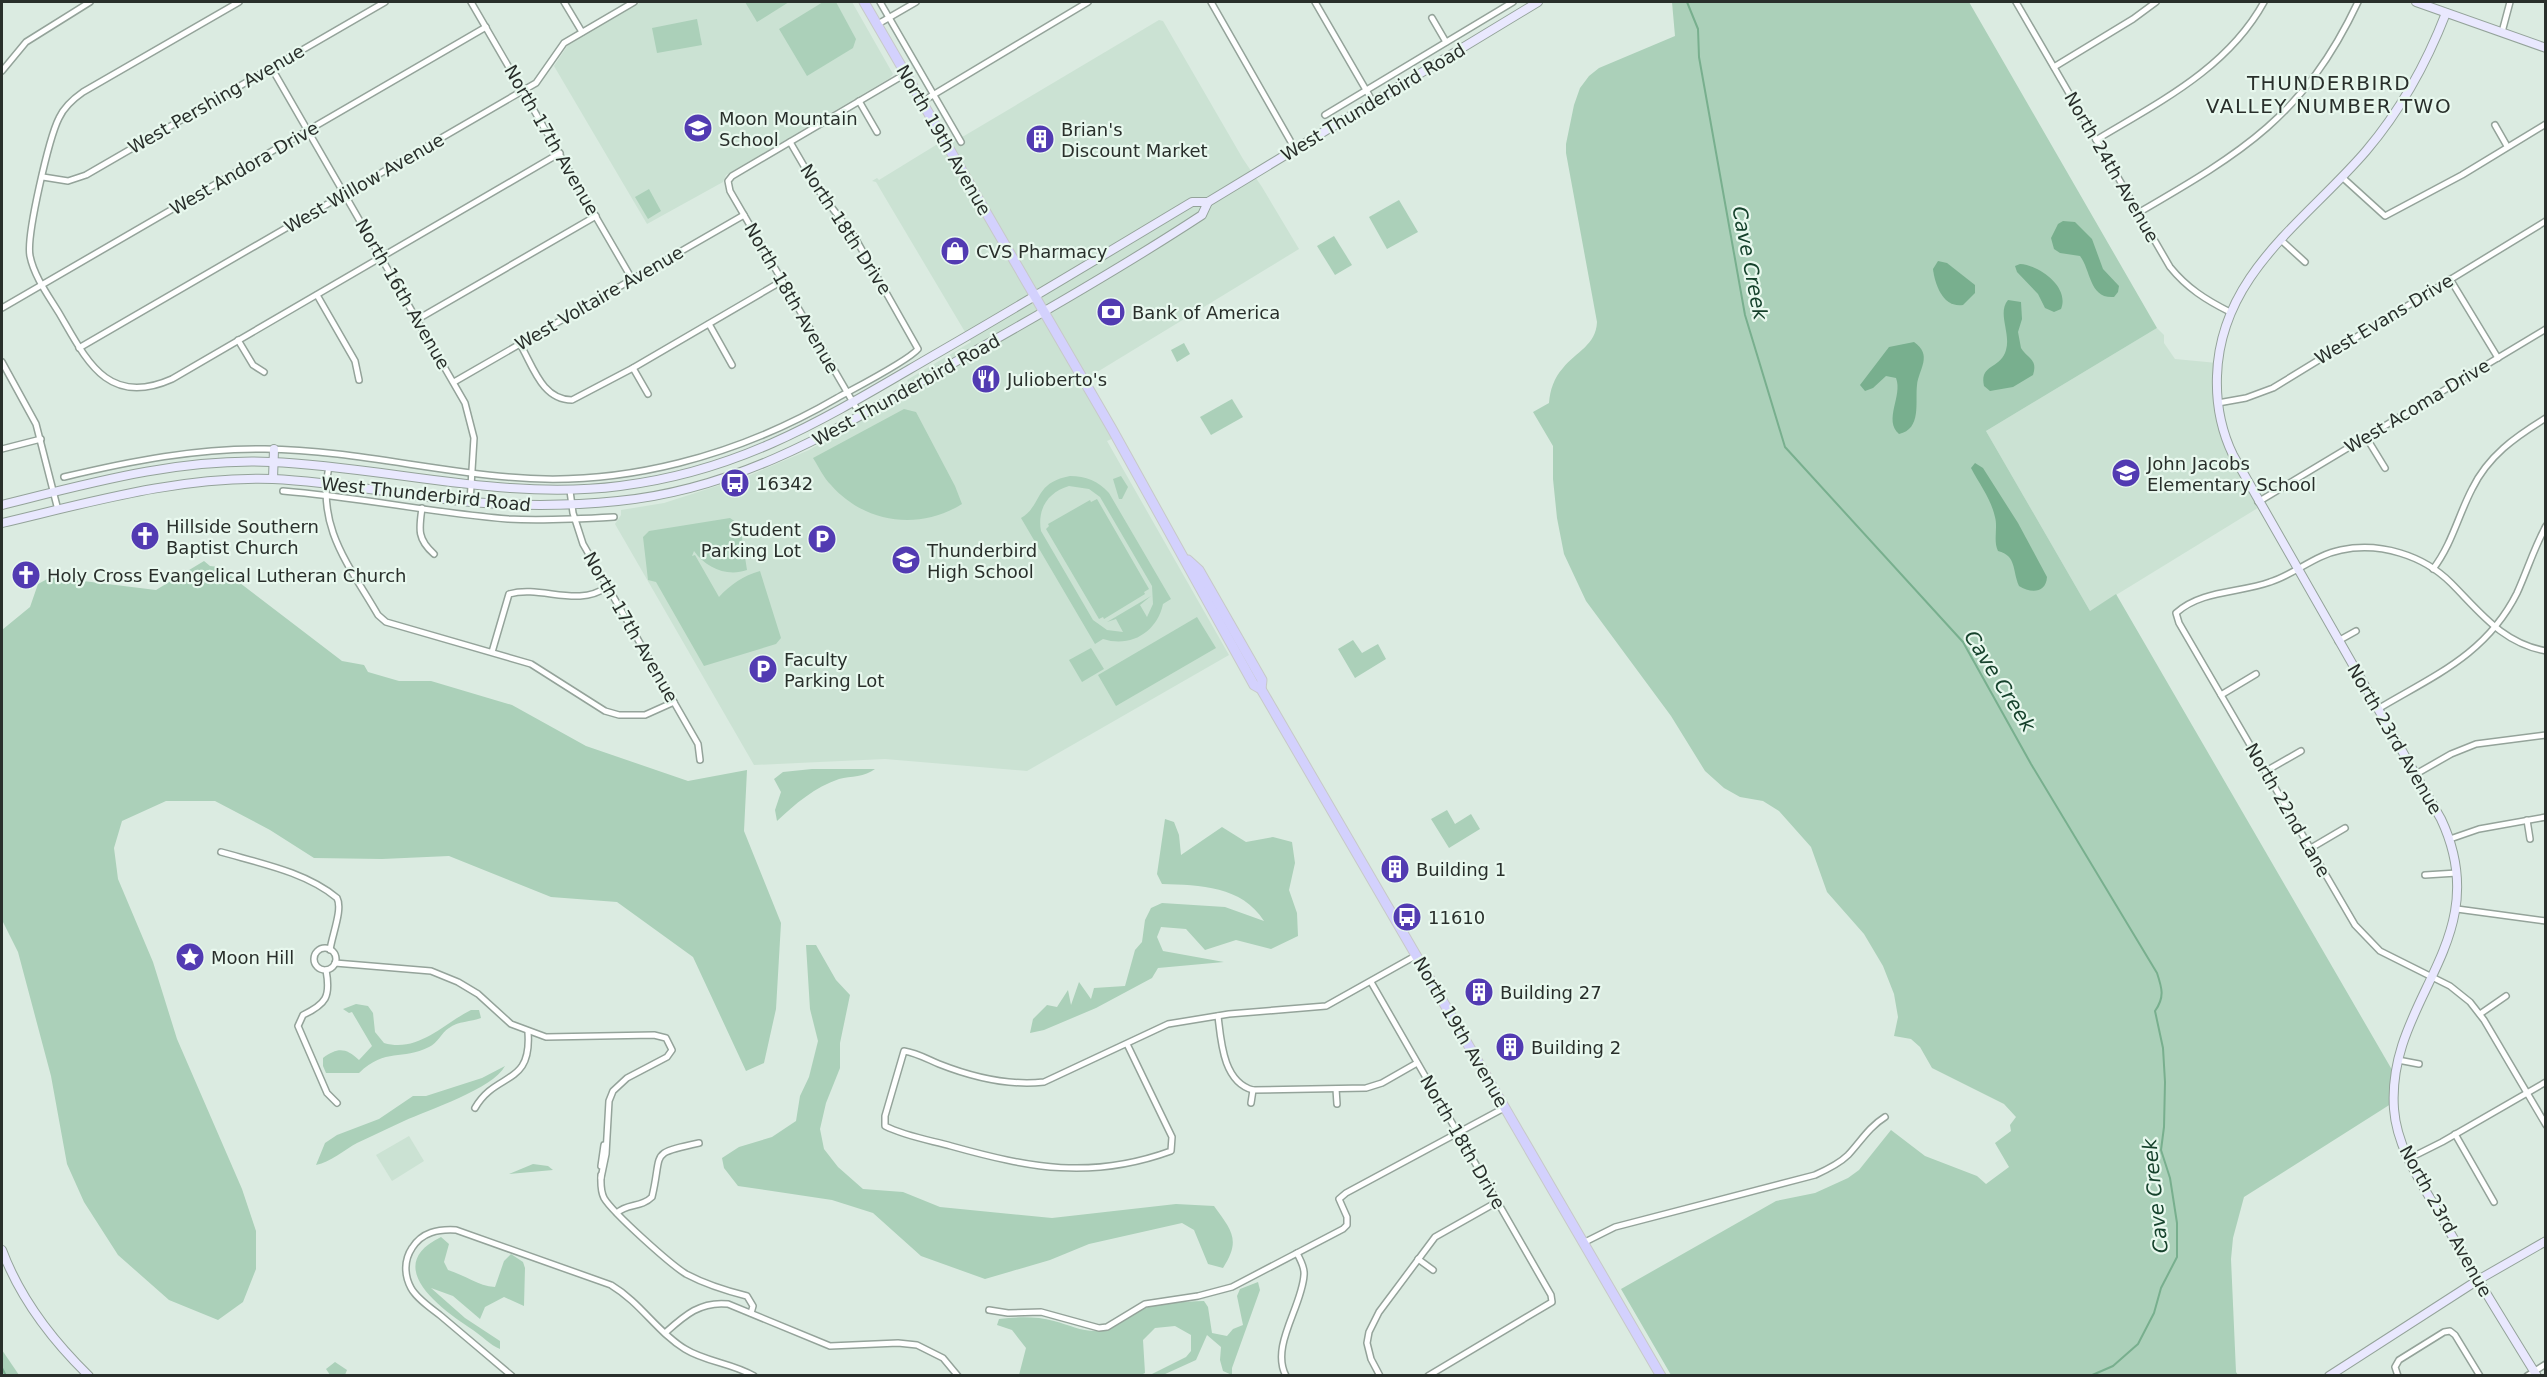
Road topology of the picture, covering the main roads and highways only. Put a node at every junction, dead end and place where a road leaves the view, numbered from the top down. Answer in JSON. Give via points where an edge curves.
{"nodes":[{"id":1,"x":864,"y":2,"type":"edge"},
{"id":2,"x":1538,"y":2,"type":"edge"},
{"id":3,"x":2416,"y":2,"type":"edge"},
{"id":4,"x":2446,"y":13,"type":"junction"},
{"id":5,"x":2546,"y":48,"type":"edge"},
{"id":6,"x":1208,"y":202,"type":"junction"},
{"id":7,"x":1035,"y":297,"type":"junction"},
{"id":8,"x":1044,"y":312,"type":"junction"},
{"id":9,"x":925,"y":361,"type":"junction"},
{"id":10,"x":933,"y":375,"type":"junction"},
{"id":11,"x":274,"y":449,"type":"road end"},
{"id":12,"x":274,"y":462,"type":"junction"},
{"id":13,"x":273,"y":479,"type":"junction"},
{"id":14,"x":2,"y":505,"type":"edge"},
{"id":15,"x":2,"y":524,"type":"edge"},
{"id":16,"x":2546,"y":1241,"type":"edge"},
{"id":17,"x":2,"y":1251,"type":"edge"},
{"id":18,"x":2478,"y":1280,"type":"junction"},
{"id":19,"x":2533,"y":1374,"type":"edge"},
{"id":20,"x":89,"y":1376,"type":"edge"},
{"id":21,"x":1661,"y":1376,"type":"edge"},
{"id":22,"x":2329,"y":1376,"type":"edge"}],
"edges":[{"from":1,"to":7,"type":"main road","name":"North 19th Avenue"},
{"from":2,"to":6,"type":"main road","name":"West Thunderbird Road"},
{"from":3,"to":4,"type":"main road"},
{"from":4,"to":5,"type":"main road"},
{"from":4,"to":18,"type":"main road","name":"North 23rd Avenue","via":[[2396,111],[2366,150],[2249,277],[2230,312],[2219,352],[2218,403],[2228,446],[2450,839],[2458,873],[2457,909],[2398,1060],[2394,1110],[2408,1159]]},
{"from":6,"to":7,"type":"main road","name":"West Thunderbird Road","via":[[1192,202]]},
{"from":6,"to":8,"type":"main road","name":"West Thunderbird Road","via":[[1202,215]]},
{"from":7,"to":8,"type":"main road","name":"North 19th Avenue"},
{"from":7,"to":9,"type":"main road","name":"West Thunderbird Road"},
{"from":8,"to":10,"type":"main road","name":"West Thunderbird Road"},
{"from":8,"to":21,"type":"main road","name":"North 19th Avenue","via":[[1186,558],[1191,574],[1254,685],[1261,689]]},
{"from":9,"to":10,"type":"main road"},
{"from":9,"to":12,"type":"main road","name":"West Thunderbird Road","via":[[780,442],[680,476],[618,487],[531,491]]},
{"from":10,"to":13,"type":"main road","name":"West Thunderbird Road","via":[[787,455],[720,480],[643,498],[572,505],[470,502]]},
{"from":11,"to":12,"type":"main road"},
{"from":12,"to":13,"type":"main road"},
{"from":12,"to":14,"type":"main road","name":"West Thunderbird Road","via":[[177,466]]},
{"from":13,"to":15,"type":"main road","name":"West Thunderbird Road","via":[[180,484]]},
{"from":16,"to":18,"type":"main road"},
{"from":17,"to":20,"type":"main road","via":[[32,1307]]},
{"from":18,"to":19,"type":"main road","name":"North 23rd Avenue"},
{"from":18,"to":22,"type":"main road"}]}
